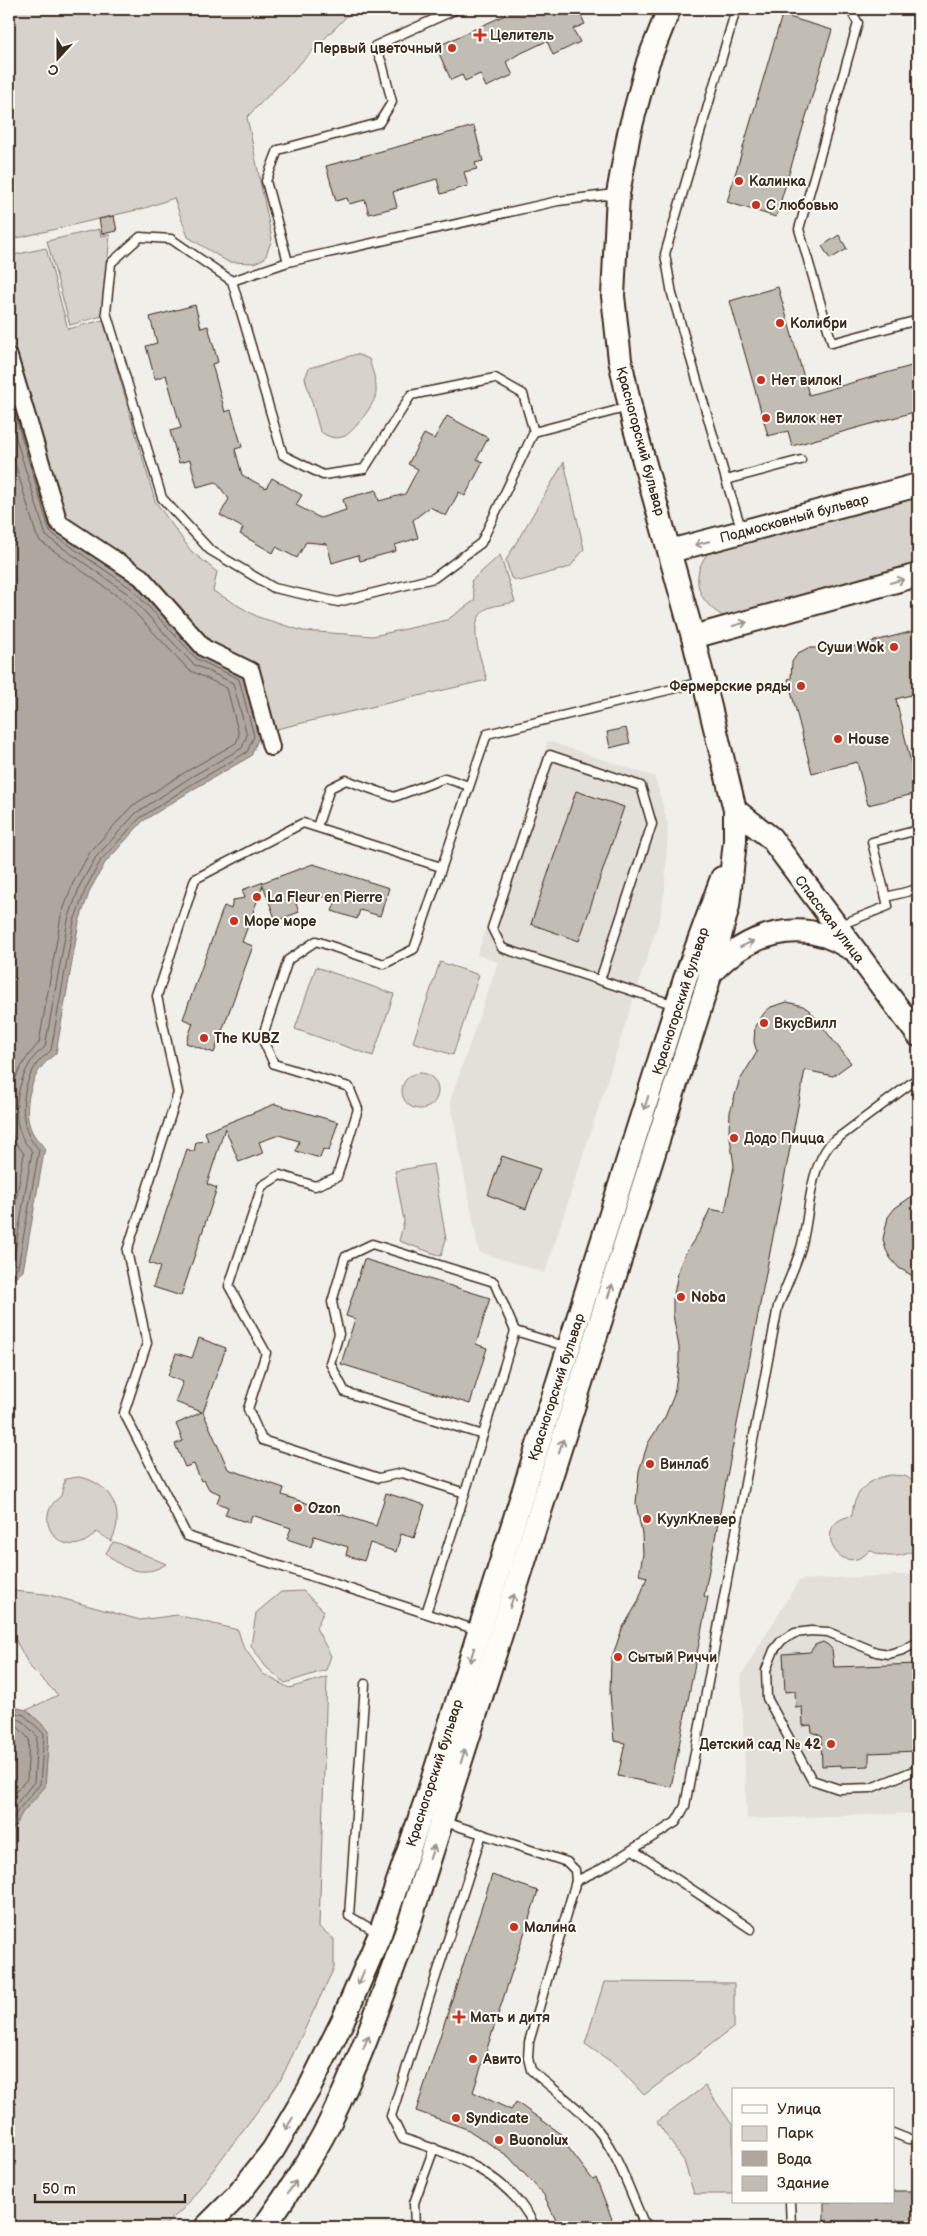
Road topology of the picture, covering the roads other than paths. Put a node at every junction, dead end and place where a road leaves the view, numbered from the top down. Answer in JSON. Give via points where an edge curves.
{"nodes":[{"id":1,"x":456,"y":9,"type":"edge"},
{"id":2,"x":669,"y":9,"type":"edge"},
{"id":3,"x":736,"y":9,"type":"edge"},
{"id":4,"x":850,"y":9,"type":"edge"},
{"id":5,"x":447,"y":11,"type":"edge"},
{"id":6,"x":618,"y":194,"type":"junction"},
{"id":7,"x":288,"y":262,"type":"junction"},
{"id":8,"x":232,"y":281,"type":"junction"},
{"id":9,"x":918,"y":320,"type":"edge"},
{"id":10,"x":9,"y":357,"type":"edge"},
{"id":11,"x":630,"y":406,"type":"junction"},
{"id":12,"x":534,"y":432,"type":"junction"},
{"id":13,"x":801,"y":460,"type":"dead end"},
{"id":14,"x":726,"y":480,"type":"junction"},
{"id":15,"x":918,"y":485,"type":"edge"},
{"id":16,"x":743,"y":532,"type":"junction"},
{"id":17,"x":670,"y":551,"type":"junction"},
{"id":18,"x":918,"y":576,"type":"edge"},
{"id":19,"x":693,"y":638,"type":"junction"},
{"id":20,"x":703,"y":682,"type":"junction"},
{"id":21,"x":271,"y":747,"type":"dead end"},
{"id":22,"x":469,"y":786,"type":"junction"},
{"id":23,"x":735,"y":810,"type":"junction"},
{"id":24,"x":317,"y":827,"type":"junction"},
{"id":25,"x":918,"y":830,"type":"edge"},
{"id":26,"x":736,"y":842,"type":"junction"},
{"id":27,"x":441,"y":867,"type":"junction"},
{"id":28,"x":918,"y":889,"type":"edge"},
{"id":29,"x":886,"y":897,"type":"junction"},
{"id":30,"x":836,"y":927,"type":"junction"},
{"id":31,"x":855,"y":951,"type":"junction"},
{"id":32,"x":710,"y":974,"type":"junction"},
{"id":33,"x":600,"y":980,"type":"junction"},
{"id":34,"x":677,"y":1006,"type":"junction"},
{"id":35,"x":918,"y":1035,"type":"edge"},
{"id":36,"x":918,"y":1078,"type":"edge"},
{"id":37,"x":515,"y":1331,"type":"junction"},
{"id":38,"x":569,"y":1348,"type":"junction"},
{"id":39,"x":483,"y":1435,"type":"junction"},
{"id":40,"x":465,"y":1493,"type":"junction"},
{"id":41,"x":426,"y":1614,"type":"junction"},
{"id":42,"x":479,"y":1630,"type":"junction"},
{"id":43,"x":918,"y":1642,"type":"edge"},
{"id":44,"x":365,"y":1684,"type":"dead end"},
{"id":45,"x":918,"y":1769,"type":"edge"},
{"id":46,"x":445,"y":1812,"type":"junction"},
{"id":47,"x":482,"y":1834,"type":"junction"},
{"id":48,"x":632,"y":1850,"type":"junction"},
{"id":49,"x":576,"y":1881,"type":"junction"},
{"id":50,"x":751,"y":1929,"type":"dead end"},
{"id":51,"x":380,"y":1934,"type":"junction"},
{"id":52,"x":894,"y":2133,"type":"edge"},
{"id":53,"x":918,"y":2139,"type":"edge"},
{"id":54,"x":434,"y":2148,"type":"junction"},
{"id":55,"x":790,"y":2204,"type":"edge"},
{"id":56,"x":206,"y":2227,"type":"edge"},
{"id":57,"x":264,"y":2227,"type":"edge"},
{"id":58,"x":415,"y":2227,"type":"edge"},
{"id":59,"x":535,"y":2227,"type":"edge"},
{"id":60,"x":650,"y":2227,"type":"edge"},
{"id":61,"x":791,"y":2227,"type":"edge"}],
"edges":[{"from":1,"to":5,"type":"lane"},
{"from":2,"to":6,"type":"main road","name":"Красногорский бульвар","via":[[648,62],[629,133]]},
{"from":3,"to":14,"type":"lane","via":[[665,254],[672,294]]},
{"from":4,"to":9,"type":"lane","via":[[858,23],[799,229],[832,343]]},
{"from":5,"to":7,"type":"lane","via":[[375,46],[392,102],[379,123],[278,150],[266,181]]},
{"from":6,"to":7,"type":"lane","via":[[558,201]]},
{"from":6,"to":11,"type":"main road","name":"Красногорский бульвар","via":[[613,296],[620,360]]},
{"from":7,"to":8,"type":"lane"},
{"from":8,"to":12,"type":"lane","via":[[283,455],[323,476],[364,469],[410,395],[495,378],[523,394]]},
{"from":8,"to":12,"type":"lane","via":[[171,239],[140,237],[111,263],[106,312],[162,498],[210,550],[274,588],[338,602],[434,578],[480,543]]},
{"from":10,"to":21,"type":"street","via":[[59,523],[141,577],[204,648],[251,672]]},
{"from":11,"to":12,"type":"lane"},
{"from":11,"to":17,"type":"main road","name":"Красногорский бульвар"},
{"from":13,"to":14,"type":"lane"},
{"from":14,"to":16,"type":"lane"},
{"from":15,"to":16,"type":"main road","name":"Подмосковный бульвар"},
{"from":16,"to":17,"type":"main road","name":"Подмосковный бульвар","one_way":true},
{"from":17,"to":19,"type":"main road","name":"Красногорский бульвар"},
{"from":19,"to":18,"type":"main road","one_way":true},
{"from":19,"to":20,"type":"main road","name":"Красногорский бульвар"},
{"from":20,"to":22,"type":"lane","via":[[487,734]]},
{"from":20,"to":23,"type":"main road","name":"Красногорский бульвар"},
{"from":22,"to":24,"type":"lane","via":[[445,778],[394,797],[346,780],[330,788]]},
{"from":22,"to":27,"type":"lane"},
{"from":23,"to":26,"type":"main road","name":"Красногорский бульвар"},
{"from":23,"to":30,"type":"main road","name":"Спасская улица","via":[[771,838]]},
{"from":24,"to":27,"type":"lane"},
{"from":24,"to":41,"type":"lane","via":[[303,823],[195,879],[157,996],[178,1093],[127,1251],[146,1342],[124,1413],[187,1536]]},
{"from":25,"to":29,"type":"lane","via":[[872,842]]},
{"from":26,"to":32,"type":"main road","name":"Красногорский бульвар","via":[[728,906]]},
{"from":26,"to":34,"type":"main road","name":"Красногорский бульвар"},
{"from":27,"to":40,"type":"lane","via":[[414,949],[384,964],[316,941],[288,960],[262,1038],[274,1064],[348,1087],[358,1109],[337,1177],[315,1186],[280,1175],[262,1186],[229,1286],[266,1353],[248,1409],[262,1440],[379,1478],[402,1473]]},
{"from":28,"to":29,"type":"lane"},
{"from":29,"to":30,"type":"lane","via":[[888,906]]},
{"from":30,"to":31,"type":"main road","name":"Спасская улица"},
{"from":32,"to":31,"type":"main road","one_way":true,"via":[[739,948],[754,940],[792,930],[817,932]]},
{"from":31,"to":35,"type":"main road","name":"Спасская улица"},
{"from":46,"to":32,"type":"main road","name":"Красногорский бульвар","one_way":true},
{"from":33,"to":33,"type":"lane","via":[[502,948],[492,928],[550,755],[641,786],[652,824]]},
{"from":33,"to":34,"type":"lane"},
{"from":34,"to":38,"type":"main road","name":"Красногорский бульвар","one_way":true},
{"from":36,"to":48,"type":"lane","via":[[830,1144],[816,1170],[801,1247],[778,1306],[685,1806],[676,1822]]},
{"from":37,"to":38,"type":"lane"},
{"from":37,"to":39,"type":"lane"},
{"from":37,"to":39,"type":"lane","via":[[494,1282],[372,1244],[345,1258],[332,1302],[339,1334],[330,1363],[345,1392]]},
{"from":38,"to":42,"type":"main road","name":"Красногорский бульвар"},
{"from":39,"to":40,"type":"lane"},
{"from":40,"to":41,"type":"lane"},
{"from":41,"to":42,"type":"lane"},
{"from":42,"to":51,"type":"main road","name":"Красногорский бульвар","one_way":true},
{"from":43,"to":45,"type":"lane","via":[[889,1654],[876,1652],[828,1632],[795,1633],[782,1640],[774,1650],[766,1670],[767,1698],[812,1780],[839,1789],[871,1788]]},
{"from":44,"to":51,"type":"lane","via":[[348,1916]]},
{"from":46,"to":47,"type":"lane"},
{"from":57,"to":46,"type":"main road","name":"Красногорский бульвар","one_way":true,"via":[[297,2180],[329,2125],[366,2043]]},
{"from":47,"to":49,"type":"lane","via":[[567,1862],[575,1870]]},
{"from":47,"to":54,"type":"lane","via":[[391,2116],[402,2138]]},
{"from":48,"to":49,"type":"lane"},
{"from":48,"to":50,"type":"lane"},
{"from":49,"to":60,"type":"lane","via":[[529,2042],[528,2058],[532,2070],[590,2120],[604,2138],[615,2155],[643,2221]]},
{"from":51,"to":56,"type":"main road","name":"Красногорский бульвар","one_way":true,"via":[[305,2097],[273,2150],[237,2196]]},
{"from":52,"to":53,"type":"lane","via":[[908,2140]]},
{"from":54,"to":58,"type":"lane","via":[[414,2203]]},
{"from":54,"to":59,"type":"lane","via":[[467,2161],[493,2178],[513,2197]]},
{"from":55,"to":61,"type":"lane"}]}
